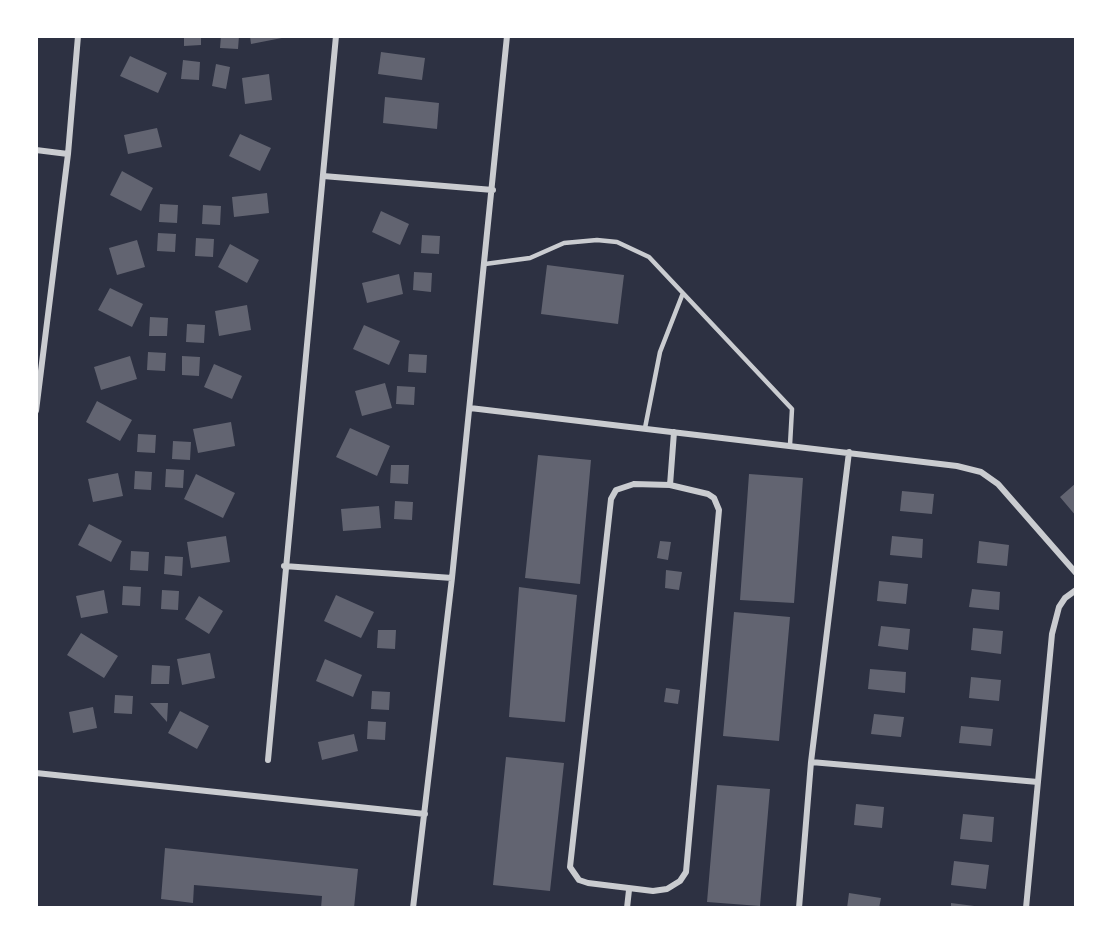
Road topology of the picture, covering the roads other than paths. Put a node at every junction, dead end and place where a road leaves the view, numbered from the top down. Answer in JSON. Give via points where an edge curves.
{"nodes":[{"id":1,"x":78,"y":36,"type":"edge"},
{"id":2,"x":336,"y":36,"type":"edge"},
{"id":3,"x":507,"y":36,"type":"edge"},
{"id":4,"x":36,"y":150,"type":"edge"},
{"id":5,"x":68,"y":154,"type":"junction"},
{"id":6,"x":323,"y":176,"type":"junction"},
{"id":7,"x":493,"y":190,"type":"junction"},
{"id":8,"x":485,"y":264,"type":"junction"},
{"id":9,"x":683,"y":293,"type":"junction"},
{"id":10,"x":470,"y":408,"type":"junction"},
{"id":11,"x":36,"y":411,"type":"edge"},
{"id":12,"x":645,"y":428,"type":"junction"},
{"id":13,"x":674,"y":432,"type":"junction"},
{"id":14,"x":790,"y":445,"type":"junction"},
{"id":15,"x":849,"y":452,"type":"junction"},
{"id":16,"x":670,"y":486,"type":"junction"},
{"id":17,"x":284,"y":566,"type":"junction"},
{"id":18,"x":1076,"y":573,"type":"edge"},
{"id":19,"x":452,"y":578,"type":"junction"},
{"id":20,"x":1076,"y":590,"type":"edge"},
{"id":21,"x":268,"y":760,"type":"dead end"},
{"id":22,"x":811,"y":762,"type":"junction"},
{"id":23,"x":36,"y":773,"type":"edge"},
{"id":24,"x":1038,"y":782,"type":"junction"},
{"id":25,"x":425,"y":814,"type":"junction"},
{"id":26,"x":629,"y":890,"type":"junction"},
{"id":27,"x":413,"y":908,"type":"edge"},
{"id":28,"x":627,"y":908,"type":"edge"},
{"id":29,"x":799,"y":908,"type":"edge"},
{"id":30,"x":1026,"y":908,"type":"edge"}],
"edges":[{"from":1,"to":5,"type":"street"},
{"from":2,"to":6,"type":"street"},
{"from":3,"to":7,"type":"street"},
{"from":4,"to":5,"type":"street"},
{"from":5,"to":11,"type":"street"},
{"from":6,"to":7,"type":"street"},
{"from":6,"to":17,"type":"street"},
{"from":7,"to":8,"type":"street"},
{"from":8,"to":9,"type":"lane","via":[[530,258],[564,243],[617,242],[650,257]]},
{"from":8,"to":10,"type":"street"},
{"from":9,"to":12,"type":"lane","via":[[660,352]]},
{"from":9,"to":14,"type":"lane","via":[[792,409]]},
{"from":10,"to":12,"type":"street"},
{"from":10,"to":19,"type":"street"},
{"from":12,"to":13,"type":"street"},
{"from":13,"to":14,"type":"street"},
{"from":13,"to":16,"type":"street"},
{"from":14,"to":15,"type":"street"},
{"from":15,"to":18,"type":"street","via":[[981,472],[998,484]]},
{"from":15,"to":22,"type":"street"},
{"from":16,"to":26,"type":"street","via":[[708,494],[719,510],[686,872],[667,889]]},
{"from":16,"to":26,"type":"street","via":[[623,485],[611,499],[571,854],[570,867],[579,880]]},
{"from":17,"to":19,"type":"street"},
{"from":17,"to":21,"type":"street"},
{"from":19,"to":25,"type":"street"},
{"from":20,"to":24,"type":"street","via":[[1059,607],[1052,634]]},
{"from":22,"to":24,"type":"street"},
{"from":22,"to":29,"type":"street"},
{"from":23,"to":25,"type":"street"},
{"from":24,"to":30,"type":"street"},
{"from":25,"to":27,"type":"street"},
{"from":26,"to":28,"type":"street"}]}
